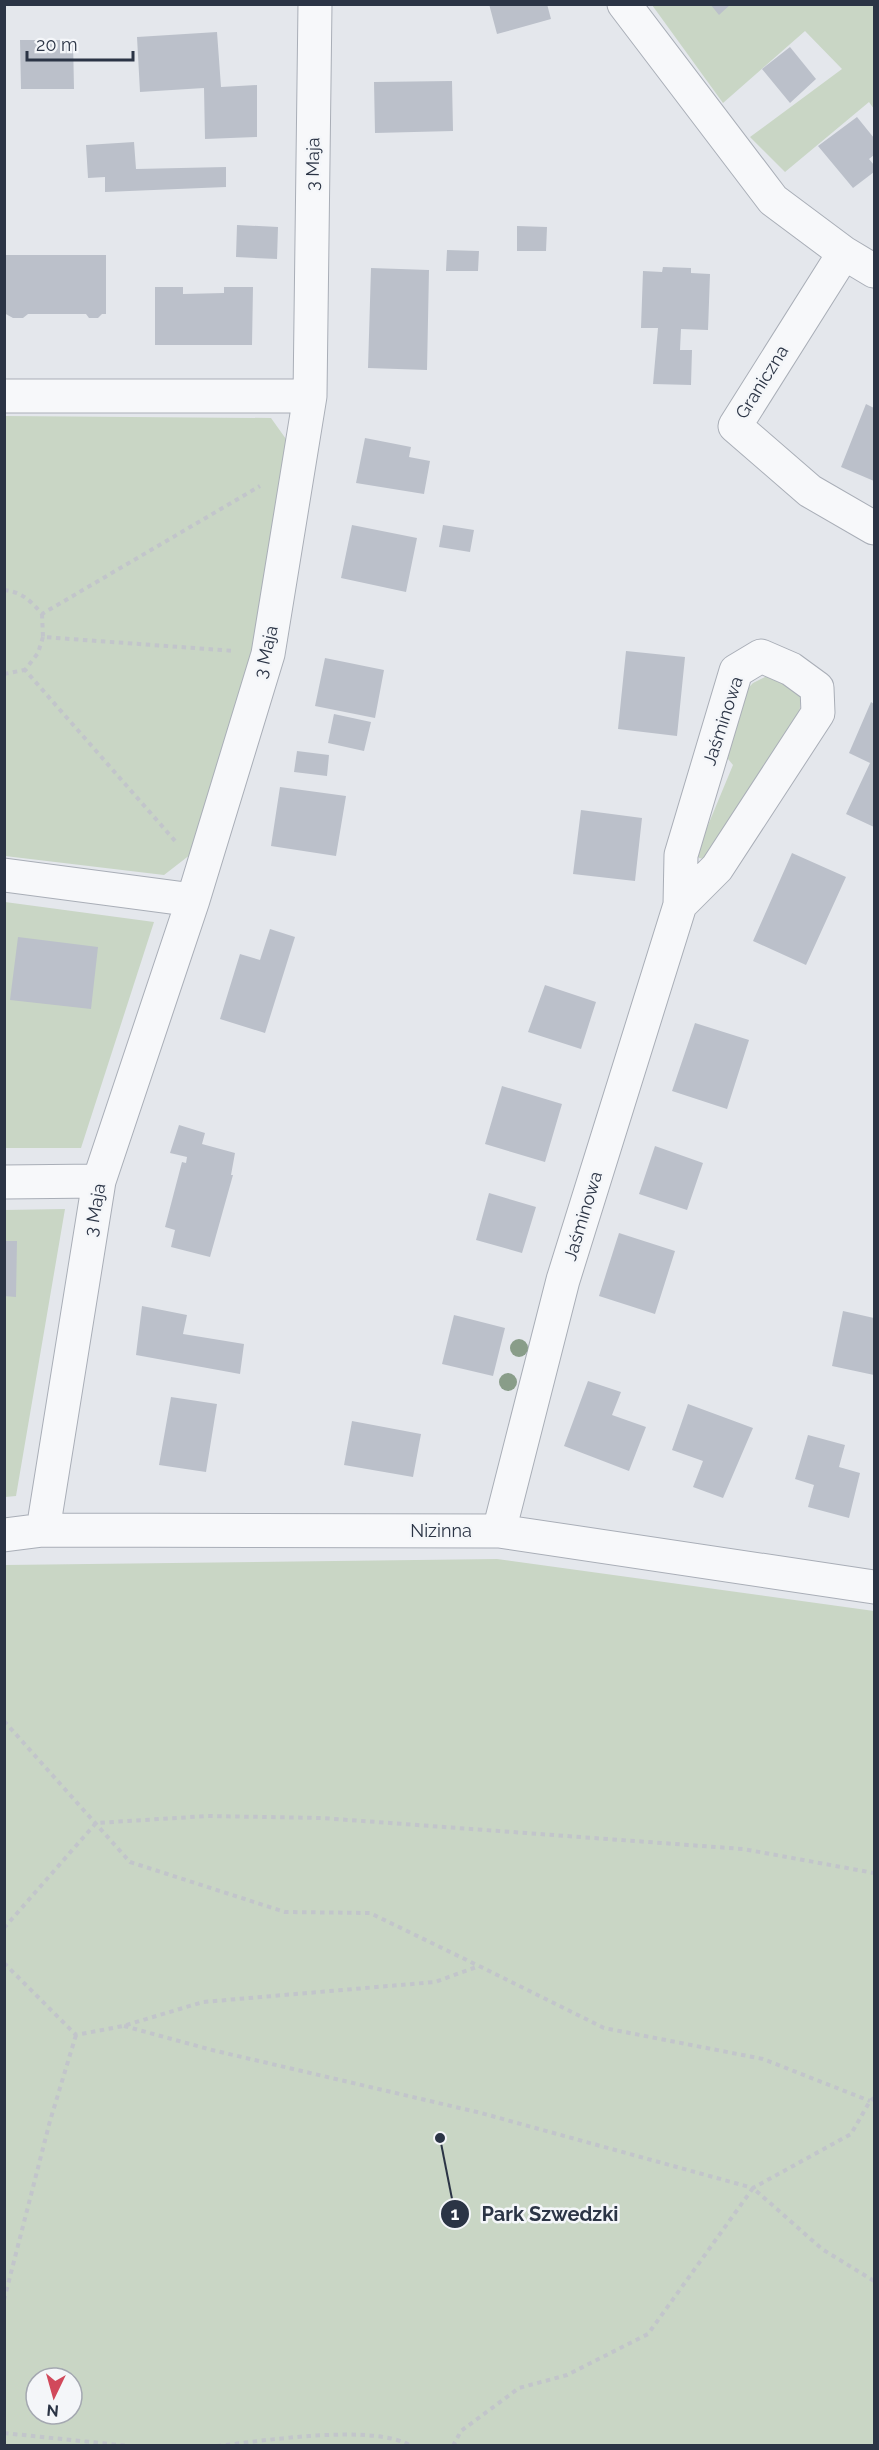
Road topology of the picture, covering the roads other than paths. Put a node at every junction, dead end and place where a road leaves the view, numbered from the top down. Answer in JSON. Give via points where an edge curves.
{"nodes":[{"id":1,"x":315,"y":4,"type":"edge"},
{"id":2,"x":624,"y":4,"type":"edge"},
{"id":3,"x":844,"y":253,"type":"junction"},
{"id":4,"x":874,"y":271,"type":"edge"},
{"id":5,"x":4,"y":396,"type":"edge"},
{"id":6,"x":310,"y":396,"type":"junction"},
{"id":7,"x":874,"y":528,"type":"edge"},
{"id":8,"x":4,"y":875,"type":"edge"},
{"id":9,"x":197,"y":886,"type":"junction"},
{"id":10,"x":680,"y":904,"type":"junction"},
{"id":11,"x":99,"y":1180,"type":"junction"},
{"id":12,"x":4,"y":1182,"type":"edge"},
{"id":13,"x":43,"y":1530,"type":"junction"},
{"id":14,"x":499,"y":1531,"type":"junction"},
{"id":15,"x":4,"y":1535,"type":"edge"},
{"id":16,"x":874,"y":1587,"type":"edge"}],
"edges":[{"from":1,"to":6,"type":"street","name":"3 Maja"},
{"from":2,"to":3,"type":"street","via":[[773,200]]},
{"from":3,"to":4,"type":"street"},
{"from":3,"to":7,"type":"street","name":"Graniczna","via":[[735,426],[810,491]]},
{"from":5,"to":6,"type":"street"},
{"from":6,"to":9,"type":"street","name":"3 Maja","via":[[268,654]]},
{"from":8,"to":9,"type":"street"},
{"from":9,"to":11,"type":"street","name":"3 Maja"},
{"from":10,"to":10,"type":"street","name":"Jaśminowa","via":[[681,855],[736,671],[761,656],[791,669],[817,688],[818,712],[717,868]]},
{"from":10,"to":14,"type":"street","name":"Jaśminowa","via":[[563,1280]]},
{"from":11,"to":12,"type":"street"},
{"from":11,"to":13,"type":"street","name":"3 Maja"},
{"from":13,"to":14,"type":"street","name":"Nizinna"},
{"from":13,"to":15,"type":"street","name":"Nizinna"},
{"from":14,"to":16,"type":"street","name":"Nizinna"}]}
